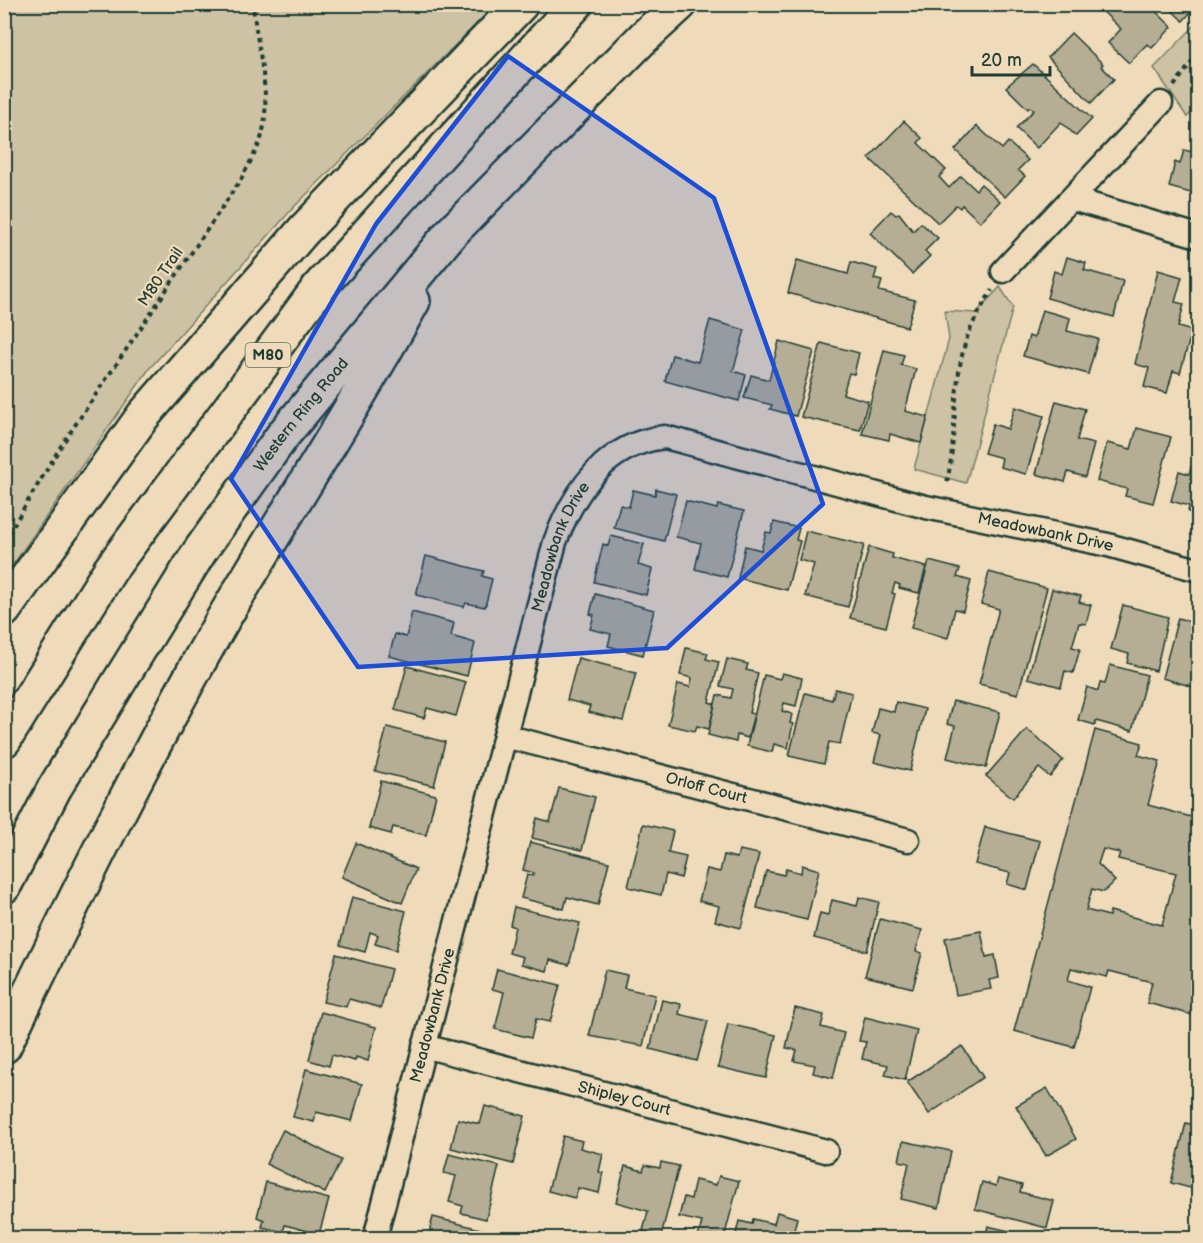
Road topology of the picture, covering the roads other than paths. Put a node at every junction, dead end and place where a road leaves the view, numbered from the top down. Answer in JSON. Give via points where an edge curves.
{"nodes":[{"id":1,"x":521,"y":4,"type":"edge"},
{"id":2,"x":576,"y":4,"type":"edge"},
{"id":3,"x":680,"y":4,"type":"edge"},
{"id":4,"x":1161,"y":103,"type":"road end"},
{"id":5,"x":1072,"y":199,"type":"junction"},
{"id":6,"x":450,"y":234,"type":"junction"},
{"id":7,"x":1198,"y":236,"type":"edge"},
{"id":8,"x":1003,"y":271,"type":"road end"},
{"id":9,"x":1198,"y":570,"type":"edge"},
{"id":10,"x":4,"y":610,"type":"edge"},
{"id":11,"x":505,"y":736,"type":"junction"},
{"id":12,"x":4,"y":740,"type":"edge"},
{"id":13,"x":908,"y":840,"type":"dead end"},
{"id":14,"x":4,"y":886,"type":"edge"},
{"id":15,"x":4,"y":1046,"type":"edge"},
{"id":16,"x":424,"y":1046,"type":"junction"},
{"id":17,"x":826,"y":1151,"type":"dead end"},
{"id":18,"x":375,"y":1239,"type":"edge"}],
"edges":[{"from":1,"to":10,"type":"highway","via":[[304,230],[143,416]]},
{"from":2,"to":12,"type":"highway","number":"M80","via":[[320,286],[110,570]]},
{"from":3,"to":6,"type":"highway","name":"Western Ring Road"},
{"from":4,"to":5,"type":"street"},
{"from":5,"to":7,"type":"street"},
{"from":5,"to":8,"type":"street"},
{"from":6,"to":14,"type":"highway","name":"Western Ring Road","via":[[283,435],[200,550],[54,789]]},
{"from":6,"to":15,"type":"highway","via":[[369,382],[217,632],[99,848]]},
{"from":9,"to":11,"type":"street","name":"Meadowbank Drive","via":[[1108,545],[926,507],[684,441],[646,439],[611,458],[581,490],[565,515]]},
{"from":11,"to":13,"type":"street","name":"Orloff Court"},
{"from":11,"to":16,"type":"street","name":"Meadowbank Drive"},
{"from":16,"to":17,"type":"street","name":"Shipley Court"},
{"from":16,"to":18,"type":"street","name":"Meadowbank Drive"}]}
